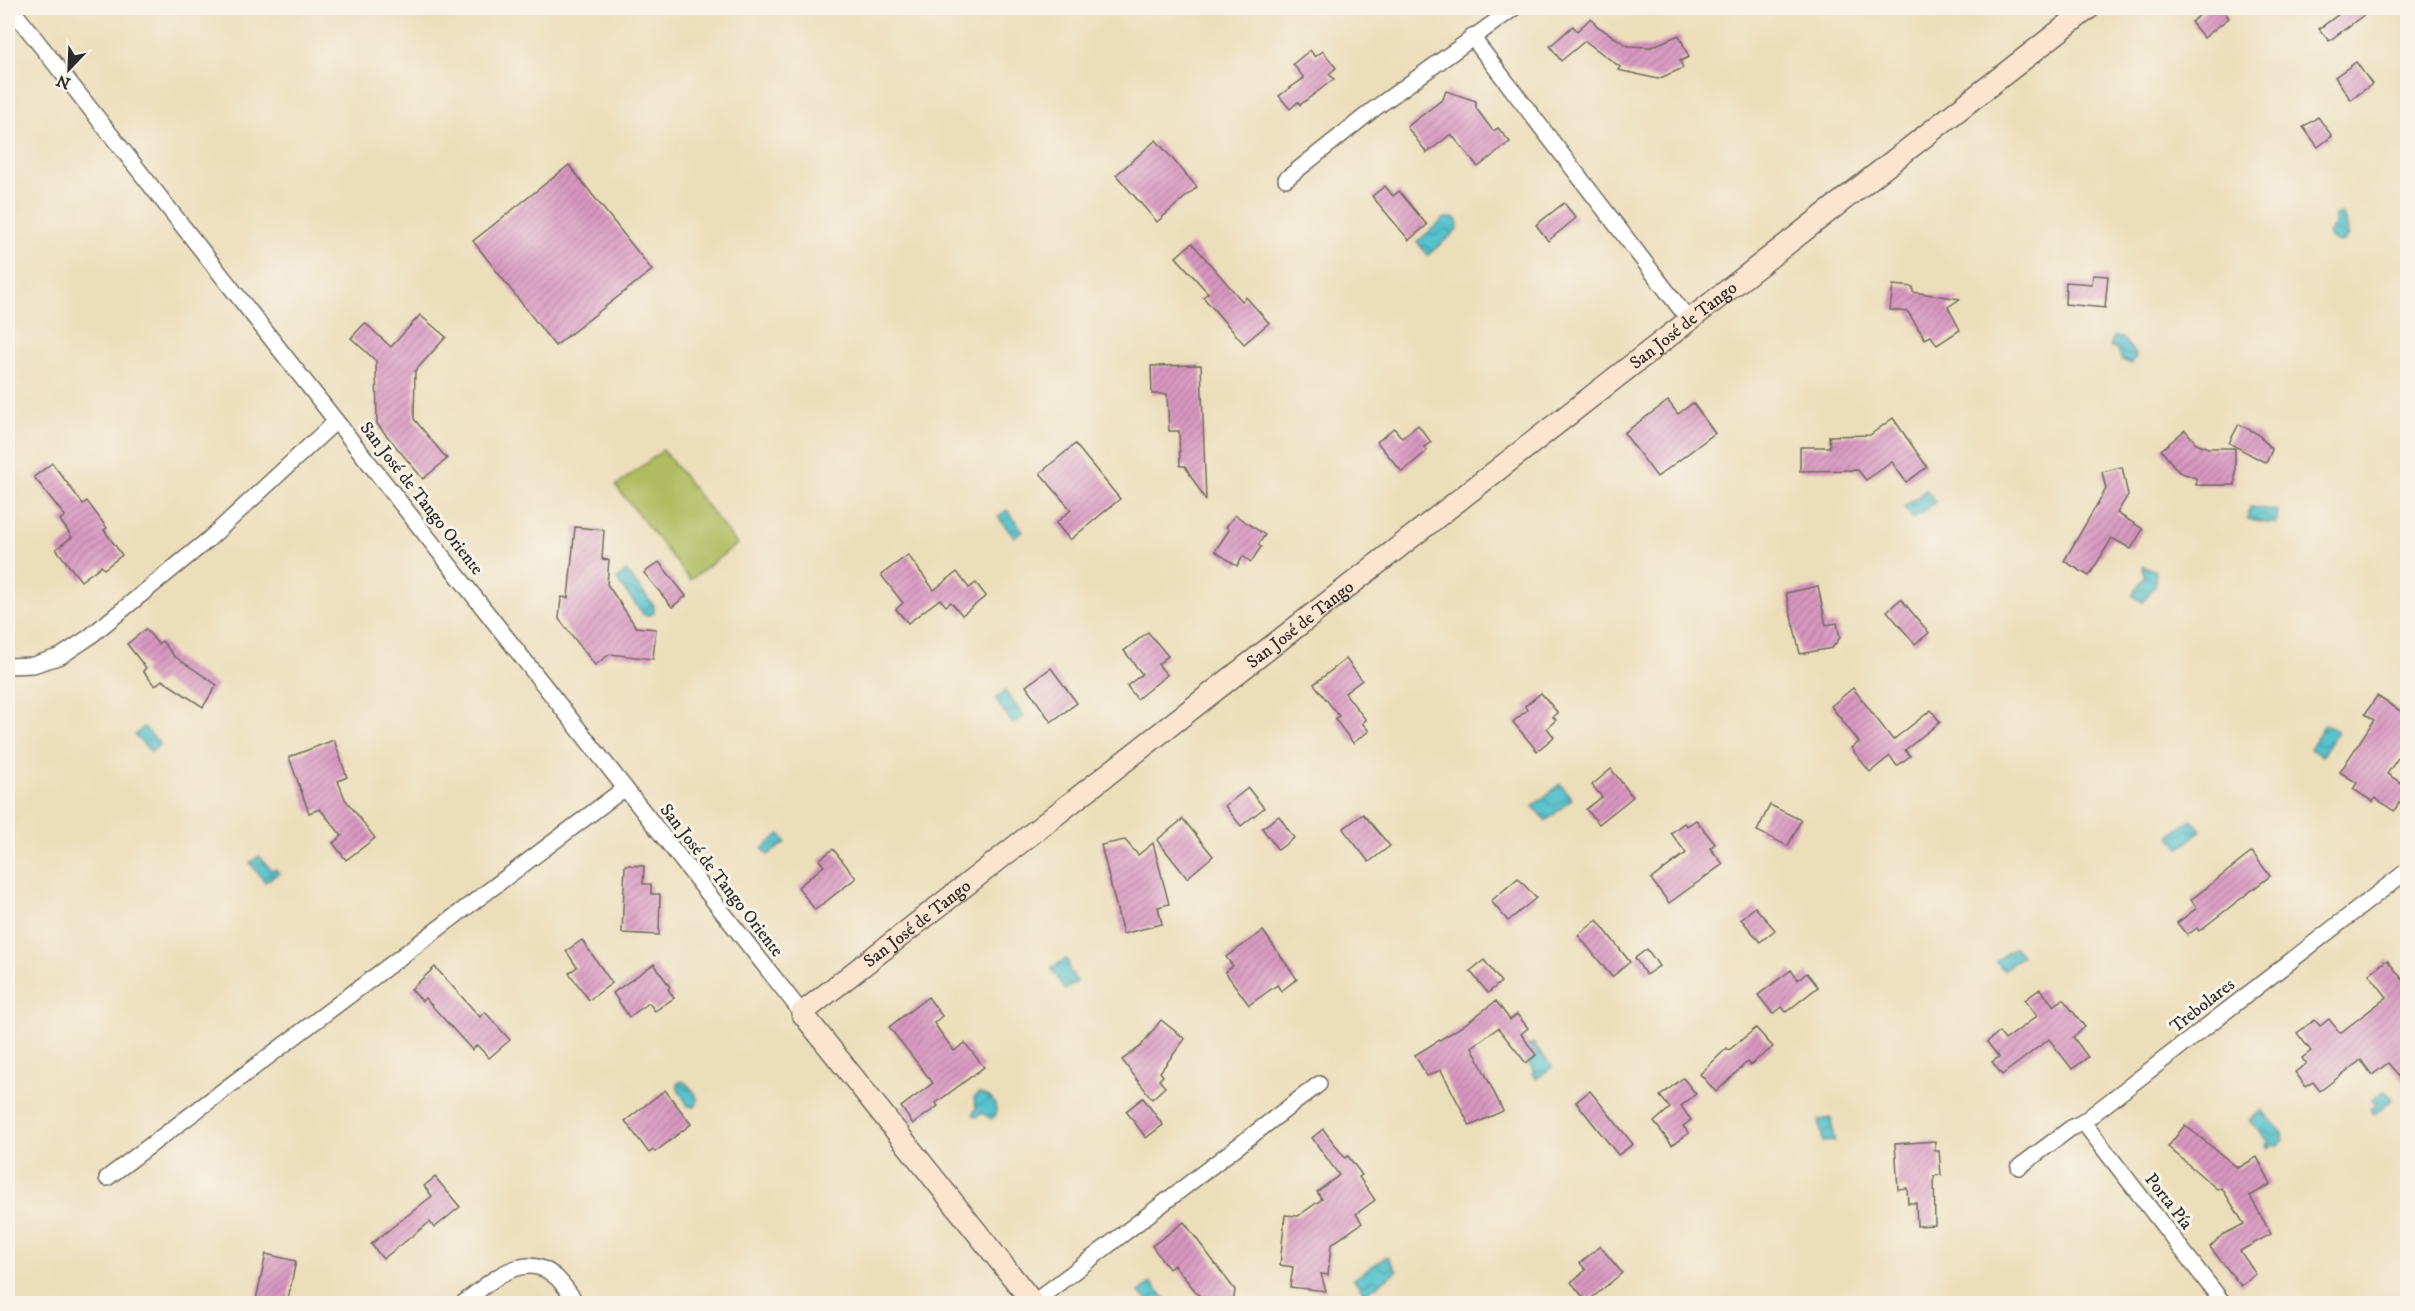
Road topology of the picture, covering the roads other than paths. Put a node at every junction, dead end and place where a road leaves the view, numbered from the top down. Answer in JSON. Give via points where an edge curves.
{"nodes":[{"id":1,"x":11,"y":8,"type":"edge"},
{"id":2,"x":1514,"y":8,"type":"edge"},
{"id":3,"x":2089,"y":8,"type":"edge"},
{"id":4,"x":1472,"y":37,"type":"junction"},
{"id":5,"x":1286,"y":179,"type":"dead end"},
{"id":6,"x":1689,"y":320,"type":"junction"},
{"id":7,"x":336,"y":421,"type":"junction"},
{"id":8,"x":8,"y":666,"type":"edge"},
{"id":9,"x":625,"y":788,"type":"junction"},
{"id":10,"x":2408,"y":870,"type":"edge"},
{"id":11,"x":802,"y":1013,"type":"junction"},
{"id":12,"x":1319,"y":1084,"type":"dead end"},
{"id":13,"x":2083,"y":1122,"type":"junction"},
{"id":14,"x":2019,"y":1167,"type":"dead end"},
{"id":15,"x":107,"y":1178,"type":"dead end"},
{"id":16,"x":1033,"y":1303,"type":"edge"},
{"id":17,"x":462,"y":1304,"type":"edge"},
{"id":18,"x":577,"y":1304,"type":"edge"},
{"id":19,"x":2223,"y":1304,"type":"edge"}],
"edges":[{"from":1,"to":7,"type":"street","name":"San José de Tango Oriente"},
{"from":2,"to":4,"type":"street"},
{"from":3,"to":6,"type":"street","name":"San José de Tango"},
{"from":4,"to":5,"type":"street"},
{"from":4,"to":6,"type":"street"},
{"from":6,"to":11,"type":"street","name":"San José de Tango"},
{"from":7,"to":8,"type":"street","via":[[209,539],[88,638],[61,656],[33,665]]},
{"from":7,"to":9,"type":"street","name":"San José de Tango Oriente"},
{"from":9,"to":11,"type":"street","name":"San José de Tango Oriente"},
{"from":9,"to":15,"type":"street"},
{"from":10,"to":13,"type":"street","name":"Trebolares"},
{"from":11,"to":16,"type":"street"},
{"from":12,"to":16,"type":"street"},
{"from":13,"to":14,"type":"street","name":"Trebolares"},
{"from":13,"to":19,"type":"street","name":"Porta Pía"},
{"from":17,"to":18,"type":"street","via":[[501,1274],[521,1266],[549,1272]]}]}
